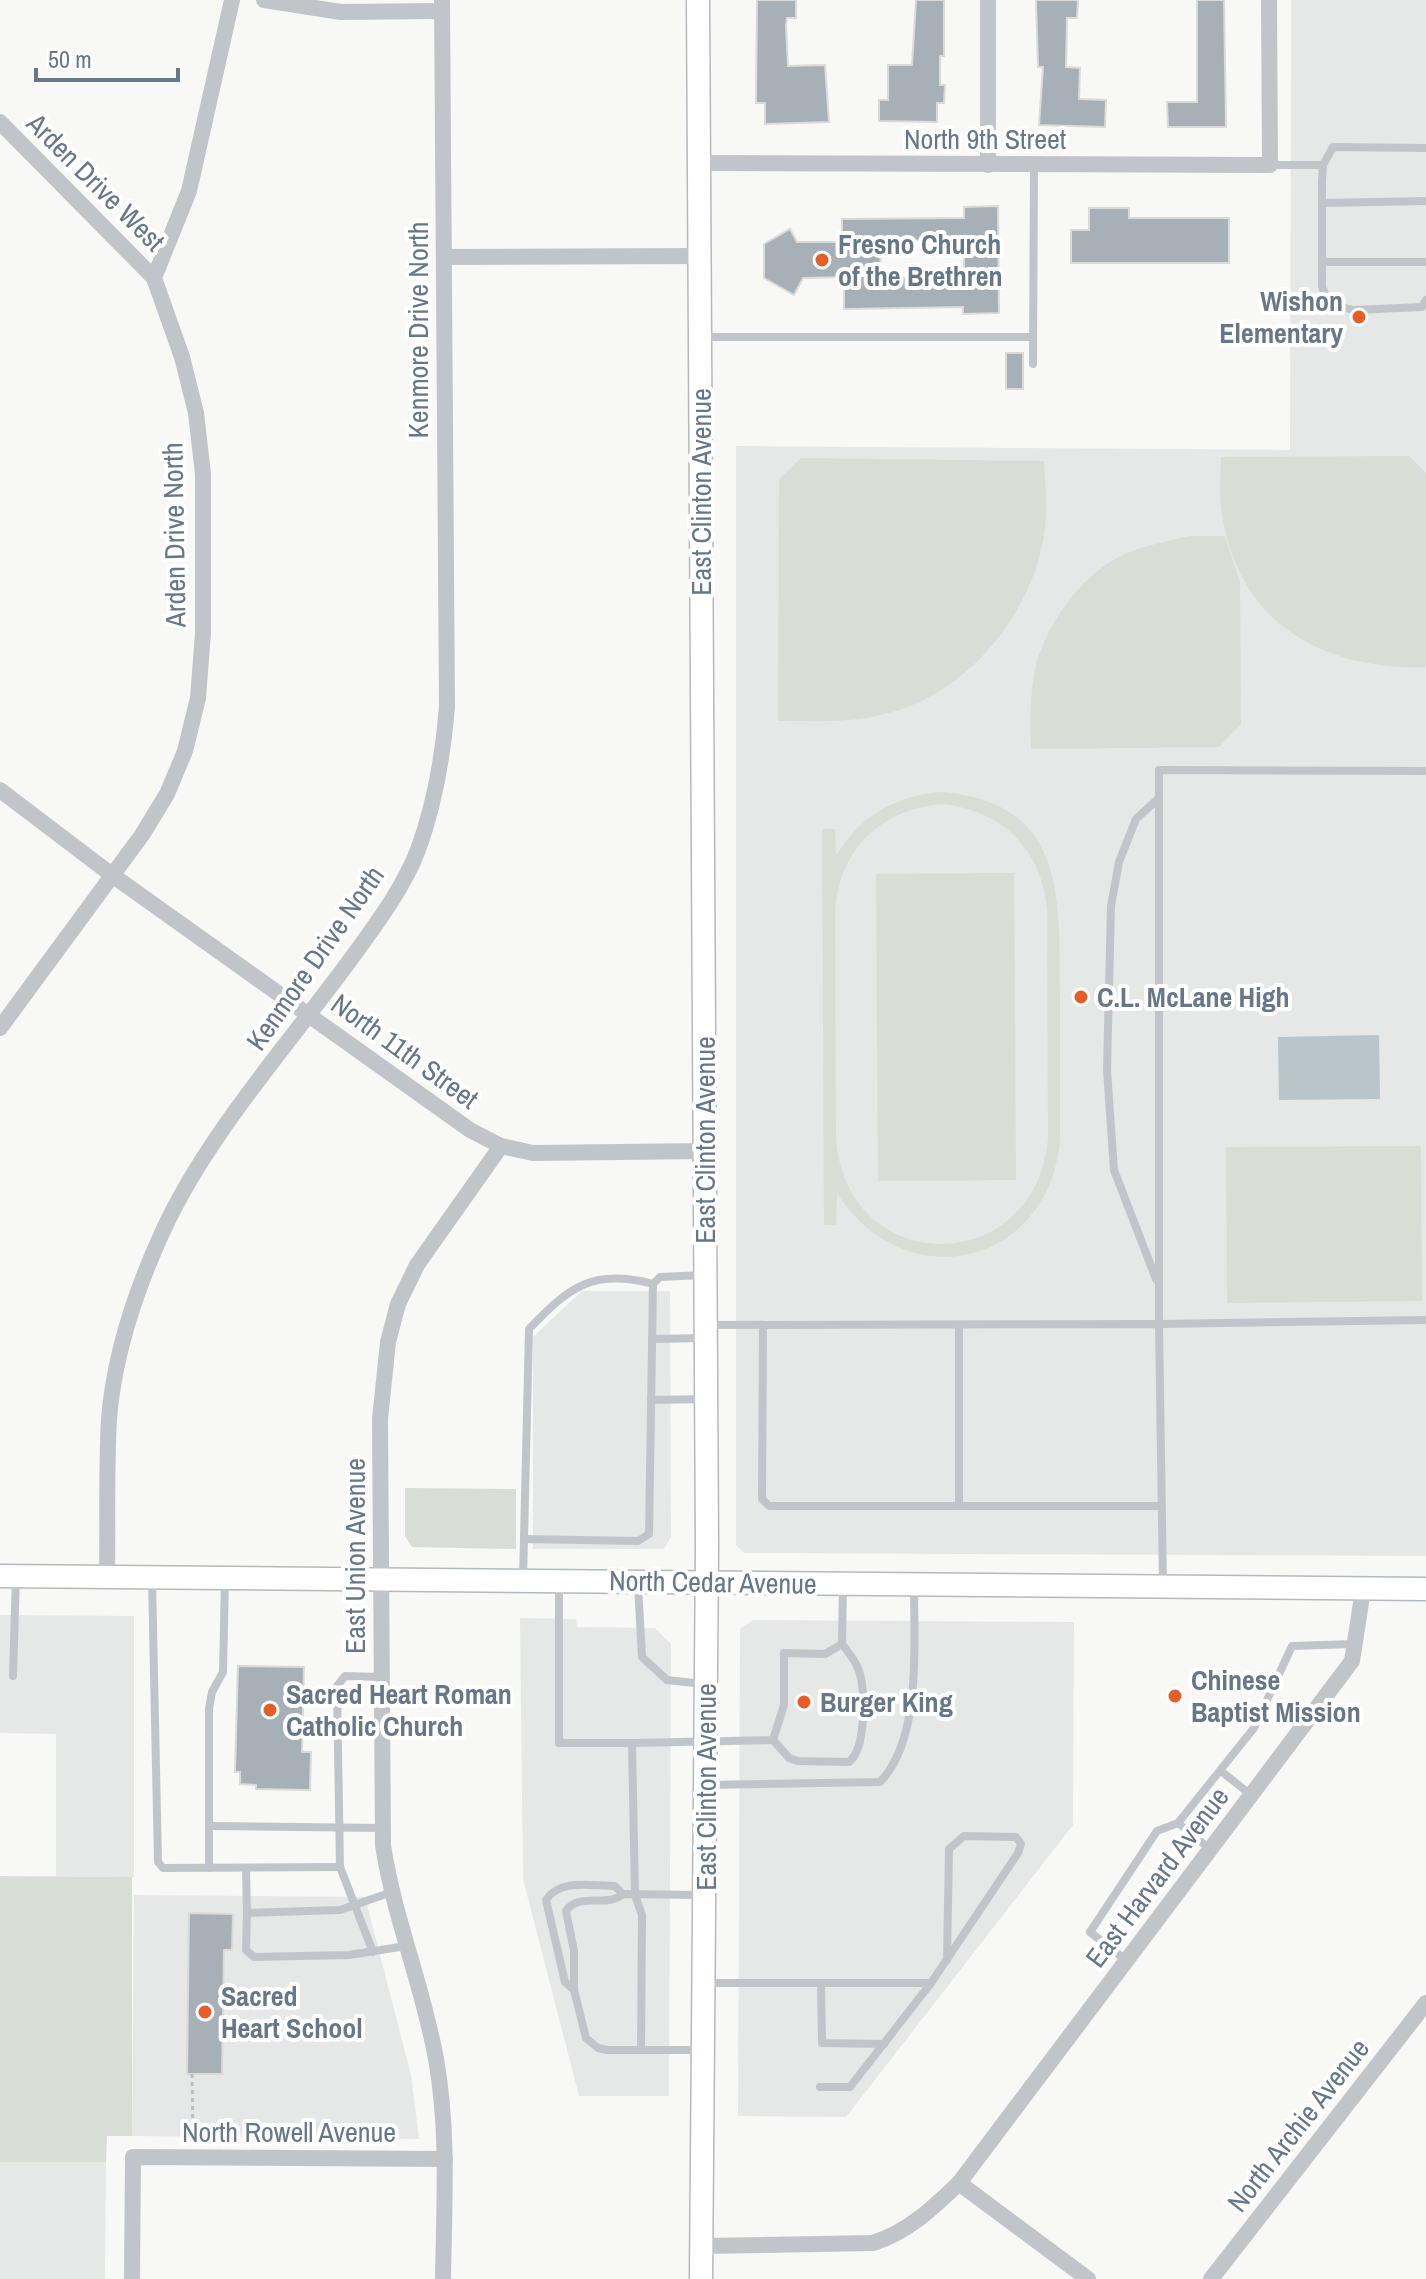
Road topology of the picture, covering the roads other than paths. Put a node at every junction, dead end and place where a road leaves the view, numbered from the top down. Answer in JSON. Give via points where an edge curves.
{"nodes":[{"id":1,"x":232,"y":0,"type":"edge"},
{"id":2,"x":264,"y":0,"type":"edge"},
{"id":3,"x":698,"y":0,"type":"edge"},
{"id":4,"x":988,"y":0,"type":"edge"},
{"id":5,"x":1269,"y":0,"type":"edge"},
{"id":6,"x":442,"y":6,"type":"edge"},
{"id":7,"x":0,"y":122,"type":"edge"},
{"id":8,"x":1426,"y":148,"type":"edge"},
{"id":9,"x":699,"y":163,"type":"junction"},
{"id":10,"x":988,"y":165,"type":"junction"},
{"id":11,"x":1034,"y":165,"type":"junction"},
{"id":12,"x":1270,"y":165,"type":"junction"},
{"id":13,"x":1323,"y":165,"type":"junction"},
{"id":14,"x":1426,"y":201,"type":"edge"},
{"id":15,"x":1323,"y":203,"type":"junction"},
{"id":16,"x":700,"y":256,"type":"junction"},
{"id":17,"x":444,"y":257,"type":"junction"},
{"id":18,"x":1323,"y":262,"type":"junction"},
{"id":19,"x":1426,"y":262,"type":"edge"},
{"id":20,"x":154,"y":278,"type":"junction"},
{"id":21,"x":1426,"y":300,"type":"edge"},
{"id":22,"x":701,"y":337,"type":"junction"},
{"id":23,"x":1033,"y":337,"type":"junction"},
{"id":24,"x":1033,"y":364,"type":"dead end"},
{"id":25,"x":1426,"y":771,"type":"edge"},
{"id":26,"x":0,"y":790,"type":"edge"},
{"id":27,"x":1159,"y":798,"type":"junction"},
{"id":28,"x":112,"y":875,"type":"junction"},
{"id":29,"x":310,"y":1015,"type":"junction"},
{"id":30,"x":0,"y":1028,"type":"edge"},
{"id":31,"x":501,"y":1146,"type":"junction"},
{"id":32,"x":705,"y":1151,"type":"junction"},
{"id":33,"x":706,"y":1275,"type":"junction"},
{"id":34,"x":653,"y":1284,"type":"junction"},
{"id":35,"x":1159,"y":1286,"type":"junction"},
{"id":36,"x":1426,"y":1320,"type":"edge"},
{"id":37,"x":1159,"y":1324,"type":"junction"},
{"id":38,"x":763,"y":1325,"type":"junction"},
{"id":39,"x":959,"y":1325,"type":"junction"},
{"id":40,"x":706,"y":1331,"type":"junction"},
{"id":41,"x":652,"y":1339,"type":"junction"},
{"id":42,"x":706,"y":1399,"type":"junction"},
{"id":43,"x":651,"y":1400,"type":"junction"},
{"id":44,"x":959,"y":1506,"type":"junction"},
{"id":45,"x":1161,"y":1506,"type":"junction"},
{"id":46,"x":524,"y":1539,"type":"junction"},
{"id":47,"x":8,"y":1576,"type":"edge"},
{"id":48,"x":107,"y":1577,"type":"junction"},
{"id":49,"x":152,"y":1577,"type":"junction"},
{"id":50,"x":225,"y":1577,"type":"junction"},
{"id":51,"x":381,"y":1580,"type":"junction"},
{"id":52,"x":523,"y":1580,"type":"junction"},
{"id":53,"x":559,"y":1580,"type":"junction"},
{"id":54,"x":707,"y":1580,"type":"junction"},
{"id":55,"x":638,"y":1581,"type":"junction"},
{"id":56,"x":843,"y":1583,"type":"junction"},
{"id":57,"x":914,"y":1584,"type":"junction"},
{"id":58,"x":1163,"y":1587,"type":"junction"},
{"id":59,"x":1426,"y":1589,"type":"edge"},
{"id":60,"x":1363,"y":1590,"type":"junction"},
{"id":61,"x":842,"y":1644,"type":"junction"},
{"id":62,"x":1354,"y":1644,"type":"junction"},
{"id":63,"x":13,"y":1676,"type":"dead end"},
{"id":64,"x":381,"y":1677,"type":"junction"},
{"id":65,"x":706,"y":1684,"type":"junction"},
{"id":66,"x":706,"y":1740,"type":"junction"},
{"id":67,"x":773,"y":1740,"type":"junction"},
{"id":68,"x":632,"y":1743,"type":"junction"},
{"id":69,"x":1221,"y":1771,"type":"junction"},
{"id":70,"x":705,"y":1785,"type":"junction"},
{"id":71,"x":1251,"y":1795,"type":"junction"},
{"id":72,"x":1178,"y":1823,"type":"junction"},
{"id":73,"x":209,"y":1826,"type":"junction"},
{"id":74,"x":382,"y":1828,"type":"junction"},
{"id":75,"x":338,"y":1829,"type":"junction"},
{"id":76,"x":1210,"y":1849,"type":"junction"},
{"id":77,"x":340,"y":1867,"type":"junction"},
{"id":78,"x":209,"y":1868,"type":"junction"},
{"id":79,"x":246,"y":1868,"type":"junction"},
{"id":80,"x":392,"y":1892,"type":"junction"},
{"id":81,"x":623,"y":1894,"type":"junction"},
{"id":82,"x":635,"y":1895,"type":"junction"},
{"id":83,"x":705,"y":1895,"type":"junction"},
{"id":84,"x":356,"y":1905,"type":"junction"},
{"id":85,"x":247,"y":1913,"type":"junction"},
{"id":86,"x":406,"y":1946,"type":"junction"},
{"id":87,"x":373,"y":1952,"type":"junction"},
{"id":88,"x":947,"y":1960,"type":"junction"},
{"id":89,"x":1127,"y":1961,"type":"junction"},
{"id":90,"x":704,"y":1983,"type":"junction"},
{"id":91,"x":821,"y":1983,"type":"junction"},
{"id":92,"x":931,"y":1983,"type":"junction"},
{"id":93,"x":574,"y":1990,"type":"junction"},
{"id":94,"x":1426,"y":2003,"type":"edge"},
{"id":95,"x":884,"y":2044,"type":"junction"},
{"id":96,"x":641,"y":2050,"type":"junction"},
{"id":97,"x":703,"y":2050,"type":"junction"},
{"id":98,"x":820,"y":2087,"type":"dead end"},
{"id":99,"x":445,"y":2159,"type":"junction"},
{"id":100,"x":959,"y":2183,"type":"junction"},
{"id":101,"x":701,"y":2246,"type":"junction"},
{"id":102,"x":132,"y":2279,"type":"edge"},
{"id":103,"x":443,"y":2279,"type":"edge"},
{"id":104,"x":701,"y":2279,"type":"edge"},
{"id":105,"x":1088,"y":2279,"type":"edge"},
{"id":106,"x":1211,"y":2279,"type":"edge"}],
"edges":[{"from":1,"to":20,"type":"street","via":[[189,191]]},
{"from":2,"to":6,"type":"street","via":[[341,12]]},
{"from":3,"to":9,"type":"main road","name":"East Clinton Avenue"},
{"from":4,"to":10,"type":"street"},
{"from":5,"to":12,"type":"street"},
{"from":6,"to":17,"type":"street","name":"Kenmore Drive North"},
{"from":7,"to":20,"type":"street","name":"Arden Drive West"},
{"from":8,"to":13,"type":"lane","via":[[1333,147]]},
{"from":9,"to":10,"type":"street","name":"North 9th Street"},
{"from":9,"to":16,"type":"main road","name":"East Clinton Avenue"},
{"from":10,"to":11,"type":"street","name":"North 9th Street"},
{"from":11,"to":12,"type":"street","name":"North 9th Street"},
{"from":11,"to":23,"type":"lane"},
{"from":12,"to":13,"type":"lane"},
{"from":13,"to":15,"type":"lane"},
{"from":14,"to":15,"type":"lane"},
{"from":15,"to":18,"type":"lane"},
{"from":16,"to":17,"type":"street"},
{"from":16,"to":22,"type":"main road","name":"East Clinton Avenue"},
{"from":17,"to":29,"type":"street","name":"Kenmore Drive North","via":[[443,755],[432,807],[410,865],[390,904]]},
{"from":18,"to":19,"type":"lane"},
{"from":18,"to":21,"type":"lane","via":[[1322,287],[1330,304],[1353,310],[1422,307]]},
{"from":20,"to":28,"type":"street","name":"Arden Drive North","via":[[196,413],[203,474],[203,633],[198,698],[185,751],[167,794]]},
{"from":22,"to":23,"type":"lane"},
{"from":22,"to":32,"type":"main road","name":"East Clinton Avenue"},
{"from":23,"to":24,"type":"lane"},
{"from":25,"to":27,"type":"lane","via":[[1159,770]]},
{"from":26,"to":28,"type":"street","name":"North 11th Street"},
{"from":27,"to":35,"type":"lane"},
{"from":27,"to":35,"type":"lane","via":[[1136,819],[1119,862],[1111,906],[1107,1070],[1114,1170]]},
{"from":28,"to":29,"type":"street","name":"North 11th Street"},
{"from":28,"to":30,"type":"street","name":"Arden Drive North"},
{"from":29,"to":31,"type":"street","name":"North 11th Street","via":[[470,1130]]},
{"from":29,"to":48,"type":"street","name":"Kenmore Drive North","via":[[194,1172],[136,1296],[109,1417]]},
{"from":31,"to":32,"type":"street","name":"North 11th Street","via":[[533,1153]]},
{"from":31,"to":51,"type":"street","name":"East Union Avenue","via":[[417,1265],[391,1329],[381,1380]]},
{"from":32,"to":33,"type":"main road","name":"East Clinton Avenue"},
{"from":33,"to":34,"type":"lane","via":[[660,1277]]},
{"from":33,"to":40,"type":"main road","name":"East Clinton Avenue"},
{"from":34,"to":41,"type":"lane"},
{"from":34,"to":46,"type":"lane","via":[[632,1278],[591,1280],[555,1301],[529,1329]]},
{"from":35,"to":37,"type":"lane"},
{"from":36,"to":37,"type":"lane"},
{"from":37,"to":39,"type":"lane"},
{"from":37,"to":45,"type":"lane"},
{"from":38,"to":39,"type":"lane"},
{"from":38,"to":40,"type":"lane"},
{"from":38,"to":44,"type":"lane","via":[[762,1499],[769,1506]]},
{"from":39,"to":44,"type":"lane"},
{"from":40,"to":41,"type":"lane"},
{"from":40,"to":42,"type":"main road","name":"East Clinton Avenue"},
{"from":41,"to":43,"type":"lane"},
{"from":42,"to":43,"type":"lane"},
{"from":42,"to":54,"type":"main road","name":"East Clinton Avenue"},
{"from":43,"to":46,"type":"lane","via":[[649,1534],[638,1541]]},
{"from":44,"to":45,"type":"lane"},
{"from":45,"to":58,"type":"lane"},
{"from":46,"to":52,"type":"lane"},
{"from":47,"to":48,"type":"main road","name":"North Cedar Avenue"},
{"from":47,"to":63,"type":"lane"},
{"from":48,"to":49,"type":"main road","name":"North Cedar Avenue"},
{"from":49,"to":50,"type":"main road","name":"North Cedar Avenue"},
{"from":49,"to":78,"type":"lane","via":[[158,1862],[163,1868]]},
{"from":50,"to":51,"type":"main road","name":"North Cedar Avenue"},
{"from":50,"to":73,"type":"lane","via":[[223,1672],[209,1709]]},
{"from":51,"to":52,"type":"main road","name":"North Cedar Avenue"},
{"from":51,"to":64,"type":"street","name":"East Union Avenue"},
{"from":52,"to":53,"type":"main road","name":"North Cedar Avenue"},
{"from":53,"to":55,"type":"main road","name":"North Cedar Avenue"},
{"from":53,"to":68,"type":"lane","via":[[559,1743]]},
{"from":54,"to":55,"type":"main road","name":"North Cedar Avenue"},
{"from":54,"to":56,"type":"main road","name":"North Cedar Avenue"},
{"from":54,"to":65,"type":"main road","name":"East Clinton Avenue"},
{"from":55,"to":65,"type":"lane","via":[[642,1657],[667,1680]]},
{"from":56,"to":57,"type":"main road","name":"North Cedar Avenue"},
{"from":56,"to":61,"type":"lane"},
{"from":57,"to":58,"type":"main road","name":"North Cedar Avenue"},
{"from":57,"to":70,"type":"lane","via":[[908,1720],[893,1769],[880,1782]]},
{"from":58,"to":60,"type":"main road","name":"North Cedar Avenue"},
{"from":59,"to":60,"type":"main road","name":"North Cedar Avenue"},
{"from":60,"to":62,"type":"street","name":"East Harvard Avenue"},
{"from":61,"to":67,"type":"lane","via":[[825,1654],[784,1653],[784,1705]]},
{"from":61,"to":67,"type":"lane","via":[[859,1667],[862,1681],[861,1746],[856,1757],[849,1762],[798,1761]]},
{"from":62,"to":69,"type":"lane","via":[[1292,1646],[1254,1728]]},
{"from":62,"to":71,"type":"street","name":"East Harvard Avenue","via":[[1352,1661]]},
{"from":64,"to":74,"type":"street","name":"East Union Avenue"},
{"from":64,"to":75,"type":"lane","via":[[340,1679],[337,1686]]},
{"from":65,"to":66,"type":"main road","name":"East Clinton Avenue"},
{"from":66,"to":67,"type":"lane"},
{"from":66,"to":68,"type":"lane"},
{"from":66,"to":70,"type":"main road","name":"East Clinton Avenue"},
{"from":68,"to":82,"type":"lane"},
{"from":69,"to":71,"type":"lane"},
{"from":69,"to":72,"type":"lane"},
{"from":70,"to":83,"type":"main road","name":"East Clinton Avenue"},
{"from":71,"to":76,"type":"street","name":"East Harvard Avenue"},
{"from":72,"to":76,"type":"lane"},
{"from":72,"to":89,"type":"lane","via":[[1157,1831],[1090,1932]]},
{"from":73,"to":75,"type":"lane"},
{"from":73,"to":78,"type":"lane"},
{"from":74,"to":75,"type":"lane"},
{"from":74,"to":80,"type":"street","name":"East Union Avenue"},
{"from":75,"to":77,"type":"lane"},
{"from":76,"to":89,"type":"street","name":"East Harvard Avenue"},
{"from":77,"to":79,"type":"lane"},
{"from":77,"to":84,"type":"lane"},
{"from":78,"to":79,"type":"lane"},
{"from":79,"to":85,"type":"lane"},
{"from":80,"to":84,"type":"lane"},
{"from":80,"to":86,"type":"street","name":"East Union Avenue"},
{"from":81,"to":82,"type":"lane"},
{"from":81,"to":93,"type":"lane","via":[[616,1901],[577,1902],[566,1911]]},
{"from":81,"to":93,"type":"lane","via":[[615,1886],[564,1886],[546,1900],[565,1982]]},
{"from":82,"to":83,"type":"lane"},
{"from":82,"to":96,"type":"lane","via":[[642,1915]]},
{"from":83,"to":90,"type":"main road","name":"East Clinton Avenue"},
{"from":84,"to":85,"type":"lane"},
{"from":84,"to":87,"type":"lane"},
{"from":85,"to":87,"type":"lane","via":[[247,1955]]},
{"from":86,"to":87,"type":"lane"},
{"from":86,"to":99,"type":"street","name":"East Union Avenue","via":[[436,2055]]},
{"from":88,"to":88,"type":"lane","via":[[1018,1853],[1021,1844],[1016,1837],[964,1836],[949,1849]]},
{"from":88,"to":92,"type":"lane"},
{"from":89,"to":100,"type":"street","name":"East Harvard Avenue"},
{"from":90,"to":91,"type":"lane"},
{"from":90,"to":97,"type":"main road","name":"East Clinton Avenue"},
{"from":91,"to":92,"type":"lane"},
{"from":91,"to":95,"type":"lane","via":[[822,2043]]},
{"from":92,"to":95,"type":"lane"},
{"from":93,"to":96,"type":"lane","via":[[586,2038],[598,2048]]},
{"from":94,"to":106,"type":"street","name":"North Archie Avenue"},
{"from":95,"to":98,"type":"lane","via":[[850,2087]]},
{"from":96,"to":97,"type":"lane"},
{"from":97,"to":101,"type":"main road","name":"East Clinton Avenue"},
{"from":99,"to":102,"type":"street","name":"North Rowell Avenue","via":[[133,2157]]},
{"from":99,"to":103,"type":"street","name":"East Union Avenue"},
{"from":100,"to":101,"type":"street","via":[[916,2222],[873,2243]]},
{"from":100,"to":105,"type":"street"},
{"from":101,"to":104,"type":"main road","name":"East Clinton Avenue"}]}
